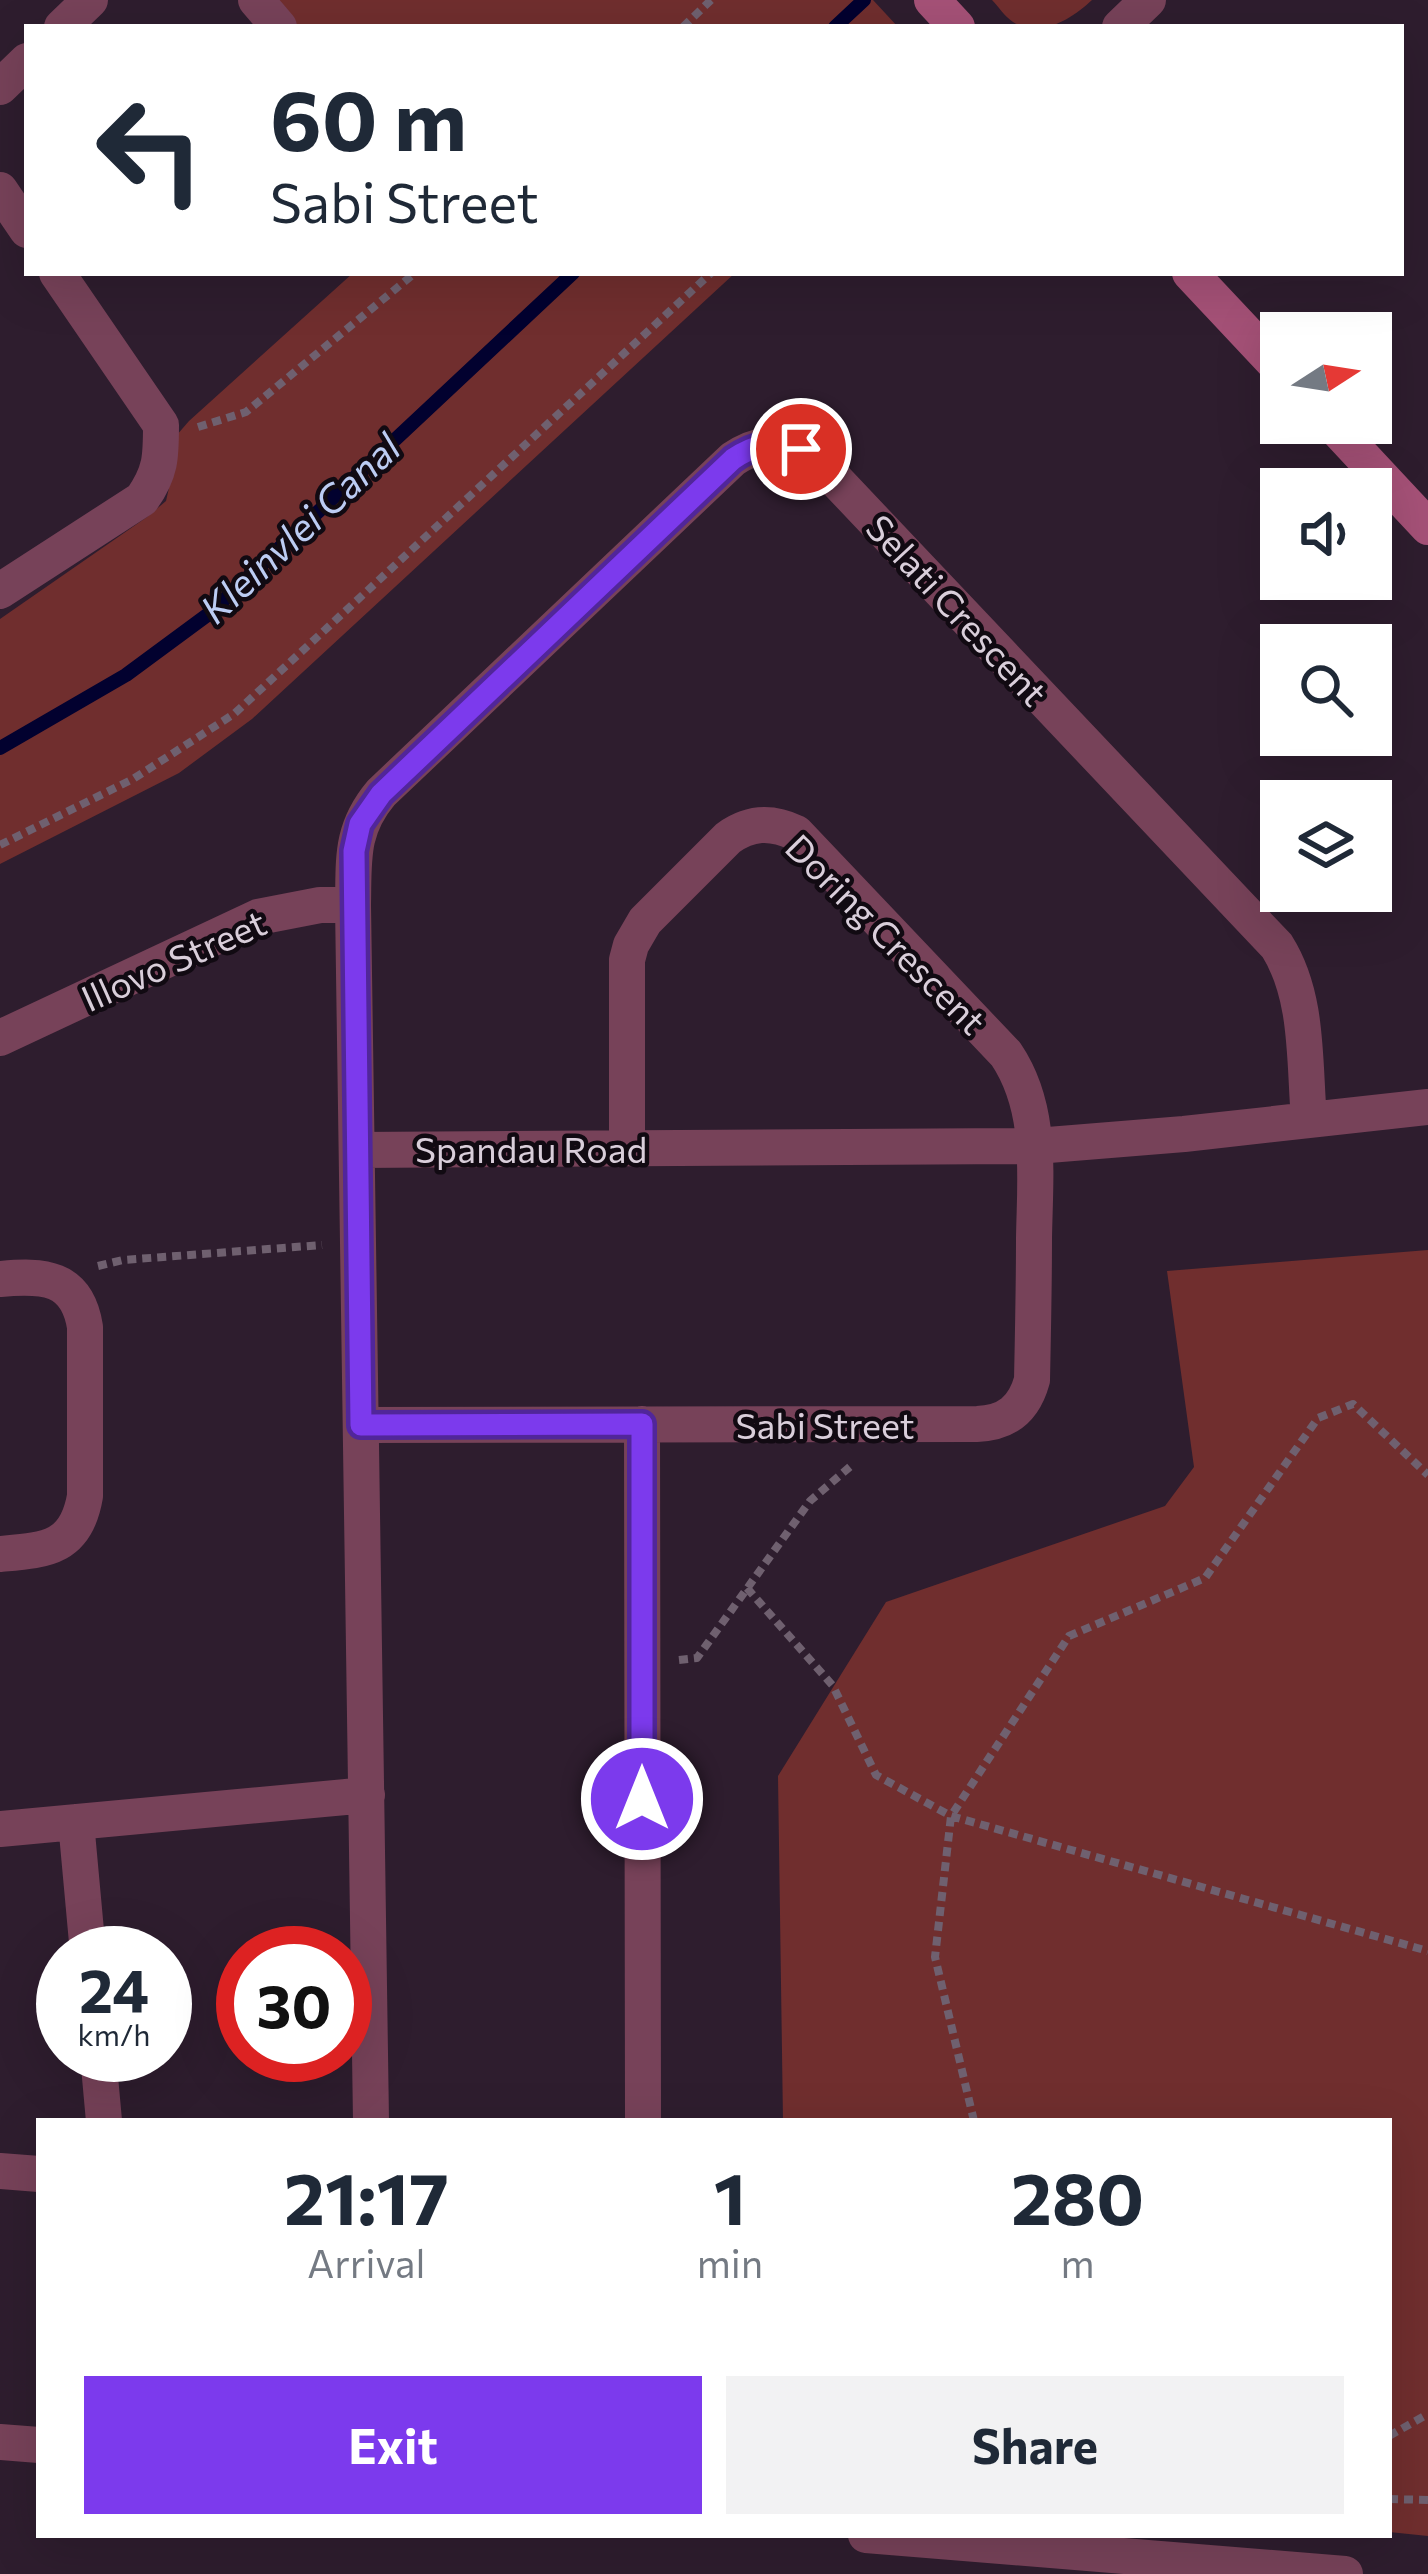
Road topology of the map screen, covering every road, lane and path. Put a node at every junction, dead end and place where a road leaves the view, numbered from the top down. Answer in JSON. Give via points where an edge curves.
{"nodes":[{"id":1,"x":90,"y":0,"type":"edge"},
{"id":2,"x":256,"y":0,"type":"edge"},
{"id":3,"x":712,"y":0,"type":"edge"},
{"id":4,"x":932,"y":0,"type":"edge"},
{"id":5,"x":1148,"y":0,"type":"edge"},
{"id":6,"x":65,"y":24,"type":"edge"},
{"id":7,"x":276,"y":24,"type":"edge"},
{"id":8,"x":686,"y":24,"type":"edge"},
{"id":9,"x":954,"y":24,"type":"edge"},
{"id":10,"x":1123,"y":24,"type":"edge"},
{"id":11,"x":24,"y":64,"type":"edge"},
{"id":12,"x":0,"y":87,"type":"edge"},
{"id":13,"x":0,"y":190,"type":"edge"},
{"id":14,"x":24,"y":226,"type":"edge"},
{"id":15,"x":59,"y":276,"type":"edge"},
{"id":16,"x":411,"y":276,"type":"edge"},
{"id":17,"x":708,"y":276,"type":"edge"},
{"id":18,"x":1193,"y":276,"type":"edge"},
{"id":19,"x":1260,"y":348,"type":"edge"},
{"id":20,"x":160,"y":424,"type":"junction"},
{"id":21,"x":1350,"y":444,"type":"edge"},
{"id":22,"x":1428,"y":527,"type":"edge"},
{"id":23,"x":0,"y":591,"type":"edge"},
{"id":24,"x":0,"y":845,"type":"edge"},
{"id":25,"x":353,"y":905,"type":"junction"},
{"id":26,"x":0,"y":1038,"type":"edge"},
{"id":27,"x":1428,"y":1107,"type":"edge"},
{"id":28,"x":1309,"y":1119,"type":"junction"},
{"id":29,"x":1036,"y":1146,"type":"junction"},
{"id":30,"x":627,"y":1147,"type":"junction"},
{"id":31,"x":357,"y":1150,"type":"junction"},
{"id":32,"x":358,"y":1244,"type":"junction"},
{"id":33,"x":0,"y":1279,"type":"edge"},
{"id":34,"x":58,"y":1282,"type":"junction"},
{"id":35,"x":642,"y":1424,"type":"junction"},
{"id":36,"x":899,"y":1424,"type":"junction"},
{"id":37,"x":361,"y":1425,"type":"junction"},
{"id":38,"x":1428,"y":1475,"type":"edge"},
{"id":39,"x":0,"y":1554,"type":"edge"},
{"id":40,"x":747,"y":1588,"type":"junction"},
{"id":41,"x":642,"y":1662,"type":"junction"},
{"id":42,"x":367,"y":1795,"type":"junction"},
{"id":43,"x":951,"y":1816,"type":"junction"},
{"id":44,"x":76,"y":1822,"type":"junction"},
{"id":45,"x":0,"y":1829,"type":"edge"},
{"id":46,"x":86,"y":1926,"type":"edge"},
{"id":47,"x":1428,"y":1951,"type":"edge"},
{"id":48,"x":100,"y":2082,"type":"edge"},
{"id":49,"x":104,"y":2118,"type":"edge"},
{"id":50,"x":371,"y":2118,"type":"edge"},
{"id":51,"x":643,"y":2118,"type":"edge"},
{"id":52,"x":973,"y":2118,"type":"edge"},
{"id":53,"x":0,"y":2171,"type":"edge"},
{"id":54,"x":36,"y":2174,"type":"edge"},
{"id":55,"x":1428,"y":2414,"type":"edge"},
{"id":56,"x":1392,"y":2434,"type":"edge"},
{"id":57,"x":0,"y":2442,"type":"edge"},
{"id":58,"x":36,"y":2445,"type":"edge"},
{"id":59,"x":1392,"y":2499,"type":"edge"},
{"id":60,"x":1428,"y":2500,"type":"edge"},
{"id":61,"x":874,"y":2549,"type":"edge"},
{"id":62,"x":1345,"y":2574,"type":"edge"}],
"edges":[{"from":1,"to":6,"type":"street"},
{"from":2,"to":7,"type":"street"},
{"from":3,"to":8,"type":"path"},
{"from":4,"to":9,"type":"street"},
{"from":5,"to":10,"type":"street"},
{"from":11,"to":12,"type":"street"},
{"from":13,"to":14,"type":"street"},
{"from":15,"to":20,"type":"street"},
{"from":16,"to":20,"type":"path","via":[[246,412],[193,429]]},
{"from":17,"to":24,"type":"path","via":[[234,714],[133,779]]},
{"from":18,"to":19,"type":"street"},
{"from":20,"to":23,"type":"street","via":[[157,478],[142,499]]},
{"from":21,"to":22,"type":"street"},
{"from":25,"to":26,"type":"street","name":"Illovo Street","via":[[258,917]]},
{"from":25,"to":28,"type":"street","name":"Selati Crescent","via":[[356,837],[381,794],[733,459],[787,444],[813,456],[1277,946],[1299,997]]},
{"from":25,"to":31,"type":"street","name":"Selati Crescent"},
{"from":27,"to":28,"type":"street","name":"Spandau Road"},
{"from":28,"to":29,"type":"street","name":"Spandau Road"},
{"from":29,"to":30,"type":"street","name":"Spandau Road"},
{"from":29,"to":30,"type":"street","name":"Doring Crescent","via":[[1026,1093],[1006,1054],[807,843],[767,824],[728,838],[631,945]]},
{"from":29,"to":36,"type":"street","name":"Sabi Street","via":[[1028,1396],[992,1424]]},
{"from":30,"to":31,"type":"street","name":"Spandau Road"},
{"from":31,"to":32,"type":"street"},
{"from":32,"to":34,"type":"path","via":[[123,1260]]},
{"from":32,"to":37,"type":"street"},
{"from":33,"to":34,"type":"street"},
{"from":34,"to":39,"type":"street","via":[[78,1300],[86,1327],[82,1513],[54,1546]]},
{"from":35,"to":36,"type":"street","name":"Sabi Street"},
{"from":35,"to":37,"type":"street","name":"Sabi Street"},
{"from":35,"to":41,"type":"street"},
{"from":36,"to":40,"type":"path","via":[[810,1501]]},
{"from":37,"to":42,"type":"street"},
{"from":38,"to":43,"type":"path","via":[[1353,1404],[1318,1418],[1205,1578],[1070,1636]]},
{"from":40,"to":41,"type":"path","via":[[697,1658]]},
{"from":40,"to":43,"type":"path","via":[[833,1686],[876,1775]]},
{"from":41,"to":51,"type":"street"},
{"from":42,"to":44,"type":"street"},
{"from":42,"to":50,"type":"street"},
{"from":43,"to":47,"type":"path"},
{"from":43,"to":52,"type":"path","via":[[935,1957]]},
{"from":44,"to":45,"type":"street"},
{"from":44,"to":46,"type":"street"},
{"from":48,"to":49,"type":"street"},
{"from":53,"to":54,"type":"street"},
{"from":55,"to":56,"type":"path"},
{"from":57,"to":58,"type":"street"},
{"from":59,"to":60,"type":"path"},
{"from":61,"to":62,"type":"street"}]}
